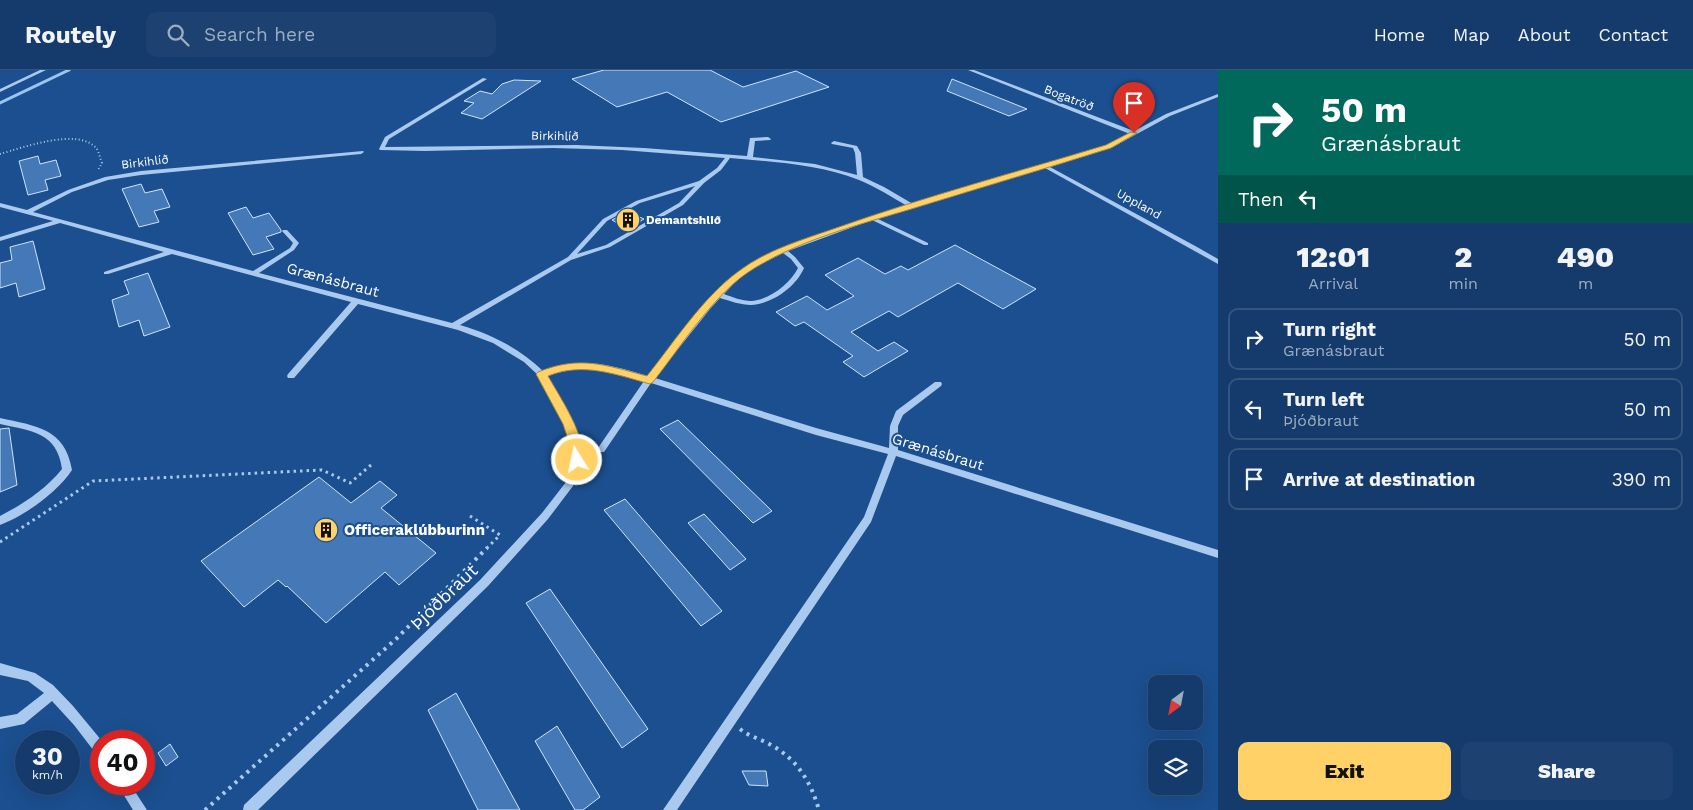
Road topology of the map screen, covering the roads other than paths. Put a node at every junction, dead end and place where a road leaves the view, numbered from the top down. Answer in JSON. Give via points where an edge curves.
{"nodes":[{"id":1,"x":44,"y":70,"type":"edge"},
{"id":2,"x":970,"y":70,"type":"edge"},
{"id":3,"x":484,"y":79,"type":"dead end"},
{"id":4,"x":8,"y":82,"type":"dead end"},
{"id":5,"x":15,"y":84,"type":"junction"},
{"id":6,"x":0,"y":91,"type":"edge"},
{"id":7,"x":1218,"y":95,"type":"edge"},
{"id":8,"x":1134,"y":133,"type":"junction"},
{"id":9,"x":768,"y":139,"type":"dead end"},
{"id":10,"x":834,"y":143,"type":"dead end"},
{"id":11,"x":361,"y":152,"type":"dead end"},
{"id":12,"x":728,"y":156,"type":"junction"},
{"id":13,"x":750,"y":159,"type":"junction"},
{"id":14,"x":1047,"y":167,"type":"junction"},
{"id":15,"x":860,"y":178,"type":"junction"},
{"id":16,"x":702,"y":182,"type":"junction"},
{"id":17,"x":0,"y":205,"type":"edge"},
{"id":18,"x":912,"y":206,"type":"junction"},
{"id":19,"x":28,"y":212,"type":"junction"},
{"id":20,"x":872,"y":218,"type":"junction"},
{"id":21,"x":60,"y":221,"type":"junction"},
{"id":22,"x":285,"y":231,"type":"dead end"},
{"id":23,"x":1,"y":239,"type":"dead end"},
{"id":24,"x":926,"y":244,"type":"dead end"},
{"id":25,"x":783,"y":250,"type":"junction"},
{"id":26,"x":174,"y":251,"type":"junction"},
{"id":27,"x":569,"y":259,"type":"junction"},
{"id":28,"x":1218,"y":262,"type":"edge"},
{"id":29,"x":106,"y":273,"type":"dead end"},
{"id":30,"x":255,"y":273,"type":"junction"},
{"id":31,"x":718,"y":295,"type":"junction"},
{"id":32,"x":356,"y":301,"type":"junction"},
{"id":33,"x":453,"y":326,"type":"junction"},
{"id":34,"x":542,"y":374,"type":"junction"},
{"id":35,"x":291,"y":376,"type":"dead end"},
{"id":36,"x":650,"y":380,"type":"junction"},
{"id":37,"x":938,"y":384,"type":"dead end"},
{"id":38,"x":0,"y":421,"type":"edge"},
{"id":39,"x":601,"y":450,"type":"dead end"},
{"id":40,"x":893,"y":452,"type":"junction"},
{"id":41,"x":0,"y":520,"type":"edge"},
{"id":42,"x":1218,"y":554,"type":"edge"},
{"id":43,"x":0,"y":669,"type":"edge"},
{"id":44,"x":52,"y":693,"type":"junction"},
{"id":45,"x":0,"y":722,"type":"edge"},
{"id":46,"x":90,"y":737,"type":"edge"},
{"id":47,"x":131,"y":795,"type":"edge"},
{"id":48,"x":141,"y":810,"type":"edge"},
{"id":49,"x":249,"y":810,"type":"edge"},
{"id":50,"x":669,"y":810,"type":"edge"}],
"edges":[{"from":1,"to":5,"type":"street"},
{"from":2,"to":8,"type":"street","name":"Bogatröð"},
{"from":3,"to":12,"type":"street","name":"Birkihlíð","via":[[387,138],[382,149],[430,151],[555,146]]},
{"from":4,"to":5,"type":"street"},
{"from":5,"to":6,"type":"street"},
{"from":7,"to":8,"type":"street"},
{"from":8,"to":14,"type":"street","via":[[1109,147]]},
{"from":9,"to":13,"type":"street","via":[[752,139]]},
{"from":10,"to":15,"type":"street","via":[[855,147]]},
{"from":11,"to":19,"type":"street","name":"Birkihlíð","via":[[107,178],[70,191]]},
{"from":12,"to":13,"type":"street","name":"Birkihlíð"},
{"from":12,"to":16,"type":"street","via":[[719,169]]},
{"from":13,"to":15,"type":"street","name":"Birkihlíð","via":[[821,168]]},
{"from":14,"to":18,"type":"street"},
{"from":14,"to":28,"type":"street","name":"Uppland"},
{"from":15,"to":18,"type":"street","name":"Birkihlíð"},
{"from":16,"to":27,"type":"street","via":[[676,207],[608,246]]},
{"from":16,"to":27,"type":"street","via":[[638,202],[605,220]]},
{"from":17,"to":19,"type":"street","name":"Grænásbraut"},
{"from":18,"to":20,"type":"street"},
{"from":19,"to":21,"type":"street","name":"Grænásbraut"},
{"from":20,"to":24,"type":"street"},
{"from":20,"to":25,"type":"street"},
{"from":21,"to":23,"type":"street"},
{"from":21,"to":26,"type":"street","name":"Grænásbraut"},
{"from":22,"to":30,"type":"street","via":[[296,243],[292,249]]},
{"from":25,"to":31,"type":"street","via":[[742,272]]},
{"from":25,"to":31,"type":"street","via":[[801,268],[789,285],[756,302]]},
{"from":26,"to":29,"type":"street"},
{"from":26,"to":30,"type":"street","name":"Grænásbraut"},
{"from":27,"to":33,"type":"street"},
{"from":30,"to":32,"type":"street","name":"Grænásbraut"},
{"from":31,"to":36,"type":"street"},
{"from":32,"to":33,"type":"street","name":"Grænásbraut"},
{"from":32,"to":35,"type":"street"},
{"from":33,"to":34,"type":"street","name":"Grænásbraut","via":[[496,341]]},
{"from":34,"to":36,"type":"street","name":"Grænásbraut","via":[[578,364]]},
{"from":34,"to":49,"type":"street","name":"Þjóðbraut","via":[[575,442],[577,460],[570,483],[545,516],[484,583]]},
{"from":36,"to":39,"type":"street"},
{"from":36,"to":40,"type":"street","name":"Grænásbraut"},
{"from":37,"to":40,"type":"street","via":[[900,413],[894,426]]},
{"from":38,"to":41,"type":"street","via":[[38,430],[55,440],[64,453],[67,470],[40,497]]},
{"from":40,"to":42,"type":"street","name":"Grænásbraut"},
{"from":40,"to":50,"type":"street","via":[[868,519]]},
{"from":43,"to":44,"type":"street","via":[[32,678]]},
{"from":44,"to":45,"type":"street","via":[[20,720]]},
{"from":44,"to":46,"type":"street"},
{"from":47,"to":48,"type":"street"}]}
